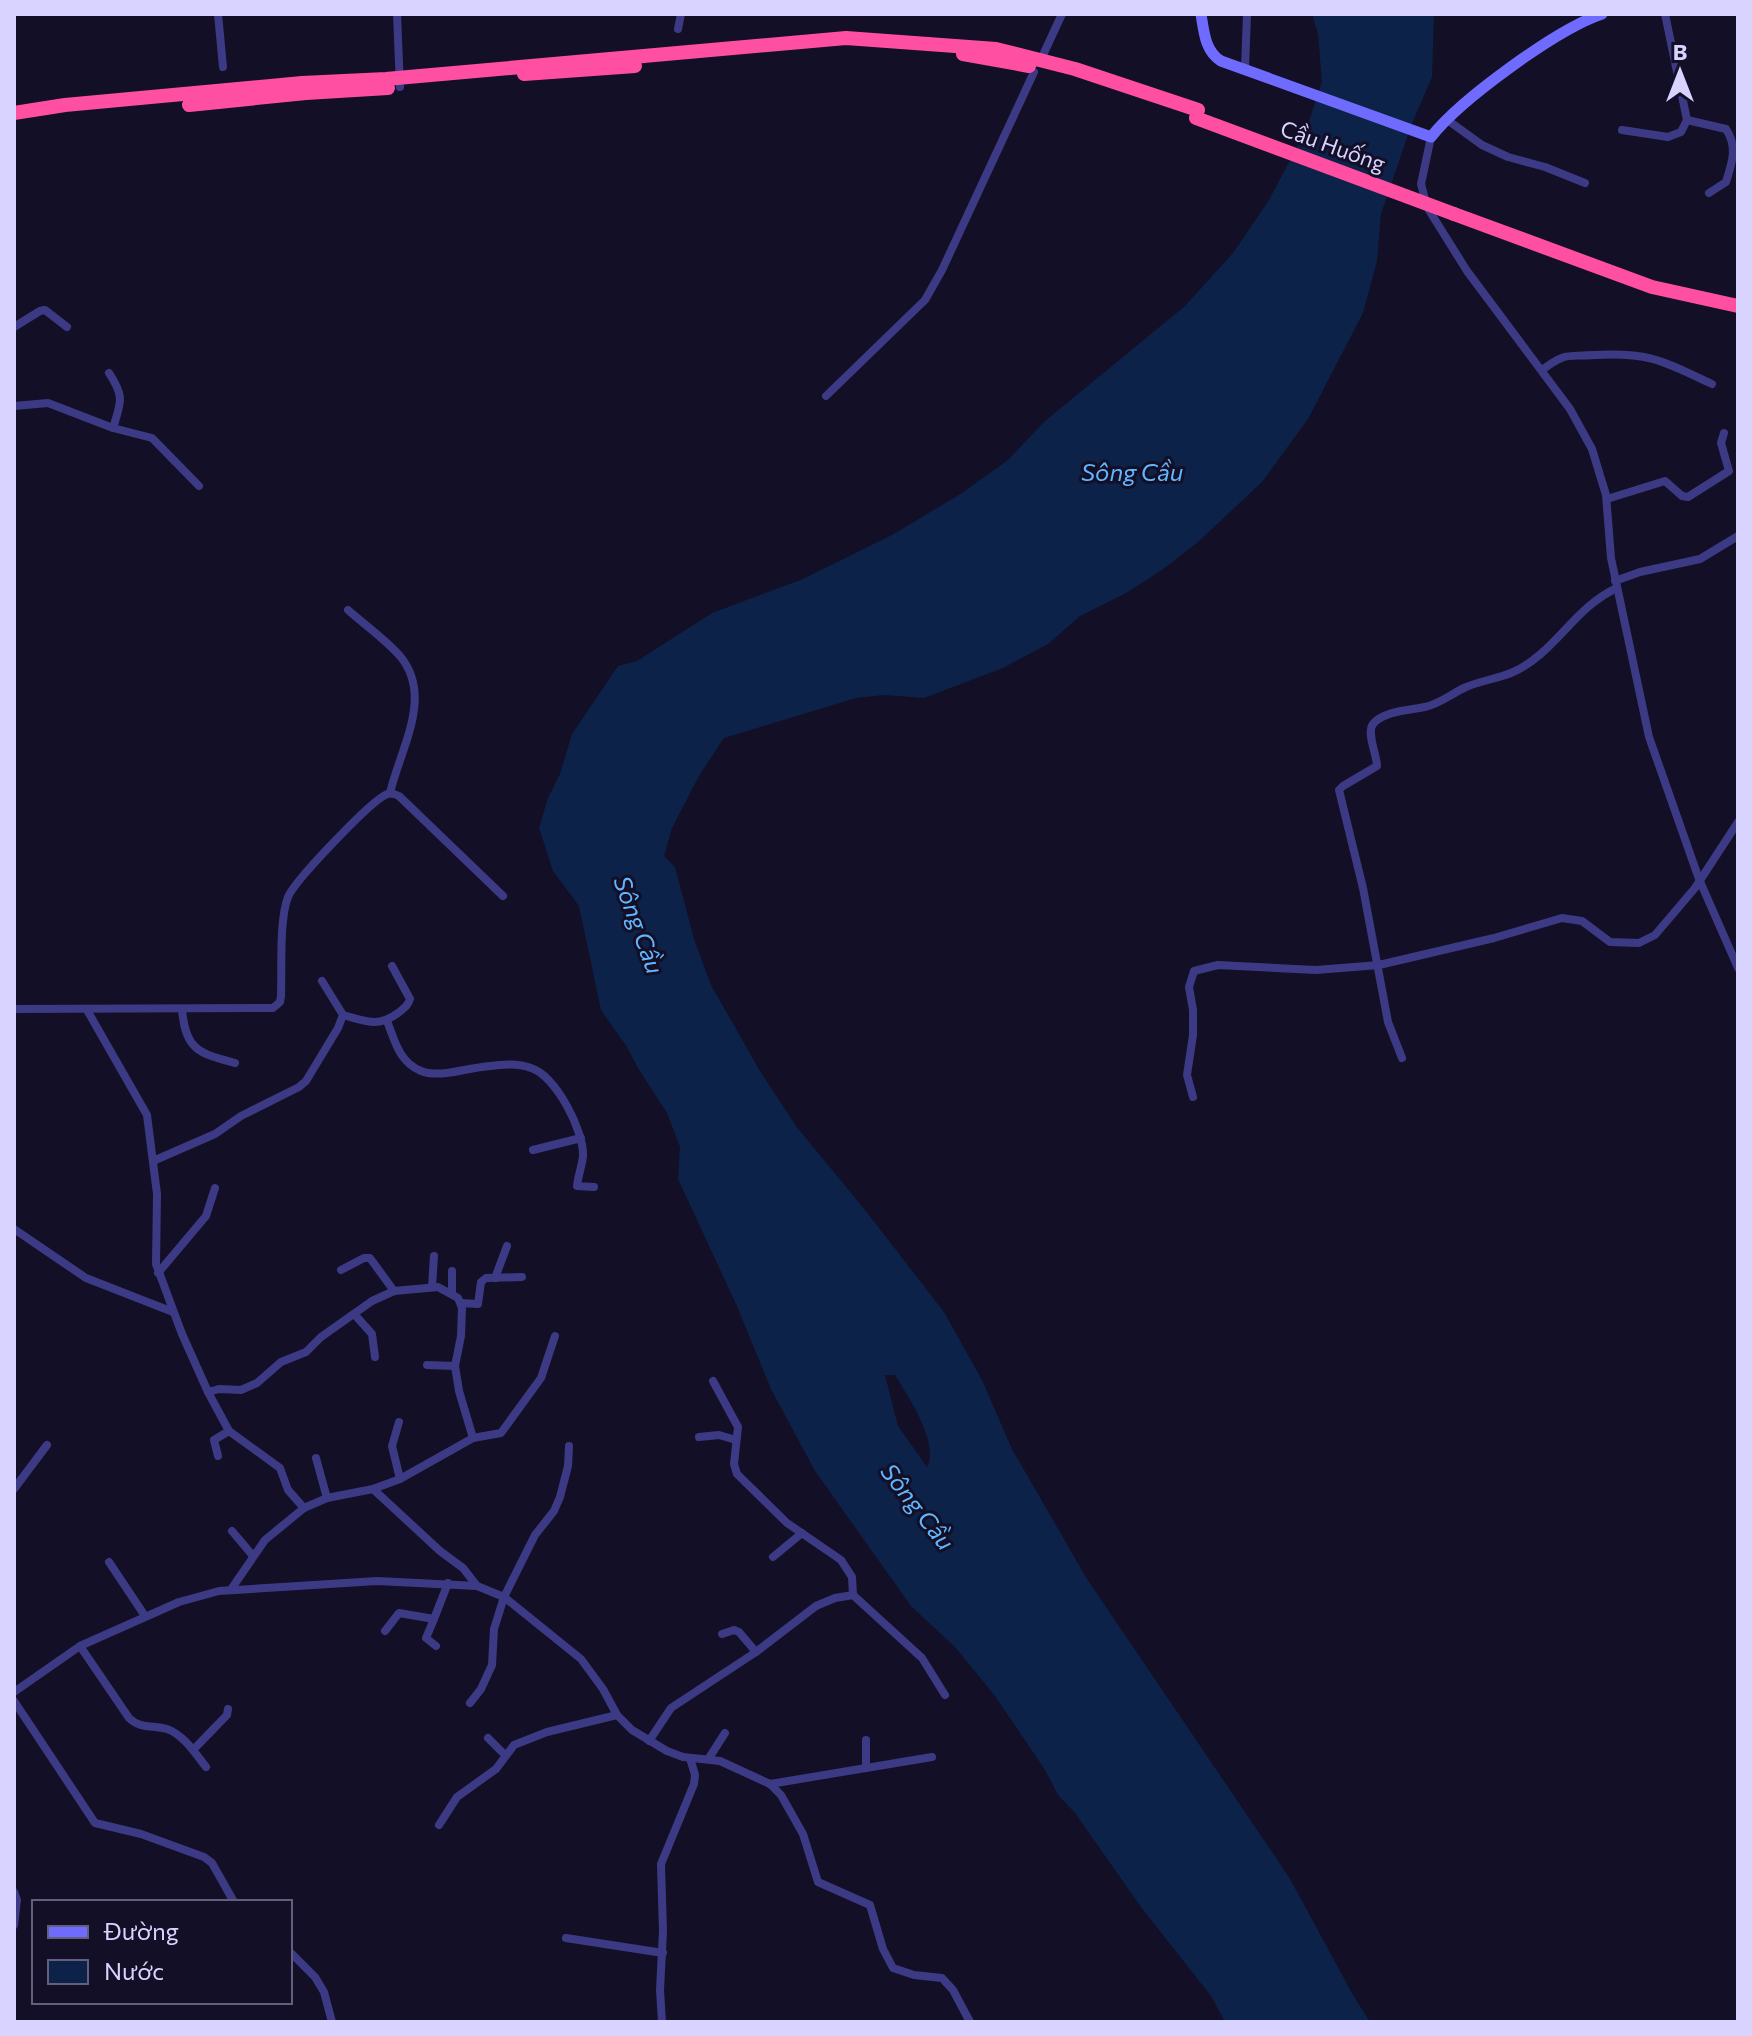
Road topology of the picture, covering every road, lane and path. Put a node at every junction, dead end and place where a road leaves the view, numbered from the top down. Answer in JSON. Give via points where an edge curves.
{"nodes":[{"id":1,"x":218,"y":14,"type":"edge"},
{"id":2,"x":397,"y":14,"type":"edge"},
{"id":3,"x":681,"y":14,"type":"edge"},
{"id":4,"x":1062,"y":14,"type":"edge"},
{"id":5,"x":1201,"y":14,"type":"edge"},
{"id":6,"x":1247,"y":14,"type":"edge"},
{"id":7,"x":1600,"y":14,"type":"edge"},
{"id":8,"x":1665,"y":14,"type":"edge"},
{"id":9,"x":678,"y":29,"type":"dead end"},
{"id":10,"x":1043,"y":55,"type":"dead end"},
{"id":11,"x":223,"y":67,"type":"dead end"},
{"id":12,"x":1245,"y":69,"type":"junction"},
{"id":13,"x":1034,"y":72,"type":"dead end"},
{"id":14,"x":400,"y":82,"type":"junction"},
{"id":15,"x":14,"y":113,"type":"edge"},
{"id":16,"x":1446,"y":119,"type":"junction"},
{"id":17,"x":1687,"y":120,"type":"junction"},
{"id":18,"x":14,"y":122,"type":"edge"},
{"id":19,"x":1622,"y":130,"type":"dead end"},
{"id":20,"x":1427,"y":136,"type":"junction"},
{"id":21,"x":1585,"y":183,"type":"dead end"},
{"id":22,"x":1709,"y":193,"type":"dead end"},
{"id":23,"x":1454,"y":210,"type":"junction"},
{"id":24,"x":1738,"y":297,"type":"edge"},
{"id":25,"x":1738,"y":306,"type":"edge"},
{"id":26,"x":14,"y":327,"type":"edge"},
{"id":27,"x":67,"y":327,"type":"dead end"},
{"id":28,"x":1542,"y":370,"type":"junction"},
{"id":29,"x":109,"y":373,"type":"dead end"},
{"id":30,"x":1712,"y":384,"type":"dead end"},
{"id":31,"x":826,"y":396,"type":"dead end"},
{"id":32,"x":14,"y":406,"type":"edge"},
{"id":33,"x":113,"y":428,"type":"junction"},
{"id":34,"x":1724,"y":433,"type":"dead end"},
{"id":35,"x":199,"y":486,"type":"dead end"},
{"id":36,"x":1607,"y":499,"type":"junction"},
{"id":37,"x":1738,"y":536,"type":"edge"},
{"id":38,"x":1616,"y":584,"type":"junction"},
{"id":39,"x":348,"y":610,"type":"dead end"},
{"id":40,"x":390,"y":793,"type":"junction"},
{"id":41,"x":1738,"y":822,"type":"edge"},
{"id":42,"x":1699,"y":879,"type":"junction"},
{"id":43,"x":503,"y":896,"type":"dead end"},
{"id":44,"x":1379,"y":965,"type":"junction"},
{"id":45,"x":392,"y":966,"type":"dead end"},
{"id":46,"x":1738,"y":968,"type":"edge"},
{"id":47,"x":322,"y":981,"type":"dead end"},
{"id":48,"x":14,"y":1009,"type":"edge"},
{"id":49,"x":87,"y":1010,"type":"junction"},
{"id":50,"x":182,"y":1010,"type":"junction"},
{"id":51,"x":343,"y":1015,"type":"junction"},
{"id":52,"x":387,"y":1021,"type":"junction"},
{"id":53,"x":1402,"y":1058,"type":"dead end"},
{"id":54,"x":235,"y":1063,"type":"dead end"},
{"id":55,"x":1193,"y":1097,"type":"dead end"},
{"id":56,"x":581,"y":1138,"type":"junction"},
{"id":57,"x":533,"y":1150,"type":"dead end"},
{"id":58,"x":153,"y":1161,"type":"junction"},
{"id":59,"x":594,"y":1187,"type":"dead end"},
{"id":60,"x":215,"y":1188,"type":"dead end"},
{"id":61,"x":14,"y":1229,"type":"edge"},
{"id":62,"x":507,"y":1246,"type":"dead end"},
{"id":63,"x":434,"y":1256,"type":"dead end"},
{"id":64,"x":341,"y":1270,"type":"dead end"},
{"id":65,"x":452,"y":1271,"type":"dead end"},
{"id":66,"x":158,"y":1273,"type":"junction"},
{"id":67,"x":522,"y":1277,"type":"dead end"},
{"id":68,"x":495,"y":1278,"type":"junction"},
{"id":69,"x":432,"y":1287,"type":"junction"},
{"id":70,"x":394,"y":1291,"type":"junction"},
{"id":71,"x":452,"y":1293,"type":"junction"},
{"id":72,"x":461,"y":1303,"type":"junction"},
{"id":73,"x":173,"y":1312,"type":"junction"},
{"id":74,"x":355,"y":1315,"type":"junction"},
{"id":75,"x":555,"y":1336,"type":"dead end"},
{"id":76,"x":375,"y":1357,"type":"dead end"},
{"id":77,"x":427,"y":1365,"type":"dead end"},
{"id":78,"x":455,"y":1366,"type":"junction"},
{"id":79,"x":713,"y":1381,"type":"dead end"},
{"id":80,"x":208,"y":1392,"type":"junction"},
{"id":81,"x":399,"y":1422,"type":"dead end"},
{"id":82,"x":229,"y":1431,"type":"junction"},
{"id":83,"x":699,"y":1437,"type":"dead end"},
{"id":84,"x":473,"y":1438,"type":"junction"},
{"id":85,"x":736,"y":1440,"type":"junction"},
{"id":86,"x":47,"y":1445,"type":"dead end"},
{"id":87,"x":569,"y":1446,"type":"dead end"},
{"id":88,"x":218,"y":1456,"type":"dead end"},
{"id":89,"x":316,"y":1458,"type":"dead end"},
{"id":90,"x":400,"y":1479,"type":"junction"},
{"id":91,"x":14,"y":1489,"type":"edge"},
{"id":92,"x":373,"y":1489,"type":"junction"},
{"id":93,"x":327,"y":1498,"type":"junction"},
{"id":94,"x":304,"y":1508,"type":"junction"},
{"id":95,"x":232,"y":1531,"type":"dead end"},
{"id":96,"x":802,"y":1533,"type":"junction"},
{"id":97,"x":253,"y":1556,"type":"junction"},
{"id":98,"x":773,"y":1557,"type":"dead end"},
{"id":99,"x":109,"y":1562,"type":"dead end"},
{"id":100,"x":448,"y":1583,"type":"junction"},
{"id":101,"x":477,"y":1586,"type":"junction"},
{"id":102,"x":232,"y":1588,"type":"junction"},
{"id":103,"x":853,"y":1595,"type":"junction"},
{"id":104,"x":504,"y":1597,"type":"junction"},
{"id":105,"x":145,"y":1616,"type":"junction"},
{"id":106,"x":434,"y":1619,"type":"junction"},
{"id":107,"x":385,"y":1631,"type":"dead end"},
{"id":108,"x":722,"y":1634,"type":"dead end"},
{"id":109,"x":80,"y":1646,"type":"junction"},
{"id":110,"x":436,"y":1646,"type":"dead end"},
{"id":111,"x":756,"y":1652,"type":"junction"},
{"id":112,"x":14,"y":1692,"type":"edge"},
{"id":113,"x":945,"y":1695,"type":"dead end"},
{"id":114,"x":14,"y":1701,"type":"edge"},
{"id":115,"x":470,"y":1703,"type":"dead end"},
{"id":116,"x":228,"y":1709,"type":"dead end"},
{"id":117,"x":617,"y":1715,"type":"junction"},
{"id":118,"x":725,"y":1733,"type":"dead end"},
{"id":119,"x":488,"y":1738,"type":"dead end"},
{"id":120,"x":866,"y":1740,"type":"dead end"},
{"id":121,"x":649,"y":1741,"type":"junction"},
{"id":122,"x":193,"y":1750,"type":"junction"},
{"id":123,"x":505,"y":1755,"type":"junction"},
{"id":124,"x":932,"y":1757,"type":"dead end"},
{"id":125,"x":690,"y":1758,"type":"junction"},
{"id":126,"x":709,"y":1758,"type":"junction"},
{"id":127,"x":206,"y":1767,"type":"dead end"},
{"id":128,"x":866,"y":1768,"type":"junction"},
{"id":129,"x":770,"y":1784,"type":"junction"},
{"id":130,"x":439,"y":1825,"type":"dead end"},
{"id":131,"x":14,"y":1892,"type":"edge"},
{"id":132,"x":233,"y":1900,"type":"edge"},
{"id":133,"x":14,"y":1925,"type":"edge"},
{"id":134,"x":566,"y":1938,"type":"dead end"},
{"id":135,"x":663,"y":1953,"type":"junction"},
{"id":136,"x":292,"y":1954,"type":"edge"},
{"id":137,"x":332,"y":2022,"type":"edge"},
{"id":138,"x":662,"y":2022,"type":"edge"},
{"id":139,"x":970,"y":2022,"type":"edge"}],
"edges":[{"from":1,"to":11,"type":"street"},
{"from":2,"to":14,"type":"street"},
{"from":3,"to":9,"type":"street"},
{"from":4,"to":10,"type":"street"},
{"from":5,"to":12,"type":"street","via":[[1214,56]]},
{"from":6,"to":12,"type":"street"},
{"from":7,"to":16,"type":"street","via":[[1522,61]]},
{"from":8,"to":17,"type":"street"},
{"from":12,"to":20,"type":"street"},
{"from":13,"to":31,"type":"street","via":[[925,300]]},
{"from":14,"to":15,"type":"highway","via":[[302,83]]},
{"from":14,"to":18,"type":"highway"},
{"from":14,"to":23,"type":"highway","name":"Cầu Huống","bridge":true,"via":[[847,47],[963,54],[1054,71],[1197,114]]},
{"from":16,"to":20,"type":"street"},
{"from":16,"to":21,"type":"street","via":[[1508,157]]},
{"from":17,"to":19,"type":"street","via":[[1681,132],[1668,137]]},
{"from":17,"to":22,"type":"street","via":[[1726,129],[1734,145],[1726,182]]},
{"from":20,"to":28,"type":"street","via":[[1421,184],[1427,207],[1467,271]]},
{"from":23,"to":24,"type":"highway","via":[[1654,279]]},
{"from":23,"to":25,"type":"highway","via":[[1652,287]]},
{"from":26,"to":27,"type":"street","via":[[45,310]]},
{"from":28,"to":30,"type":"street","via":[[1566,355],[1640,354]]},
{"from":28,"to":36,"type":"street","via":[[1588,441]]},
{"from":29,"to":33,"type":"street","via":[[122,398]]},
{"from":32,"to":33,"type":"street","via":[[48,403]]},
{"from":33,"to":35,"type":"street","via":[[152,438]]},
{"from":34,"to":36,"type":"street","via":[[1721,443],[1729,471],[1688,497],[1665,481]]},
{"from":36,"to":38,"type":"street"},
{"from":37,"to":38,"type":"street","via":[[1700,559],[1640,572]]},
{"from":38,"to":42,"type":"street","via":[[1649,737]]},
{"from":38,"to":44,"type":"street","via":[[1518,669],[1372,725],[1377,766],[1339,790]]},
{"from":39,"to":40,"type":"street","via":[[398,654],[416,690]]},
{"from":40,"to":43,"type":"street"},
{"from":40,"to":50,"type":"street","via":[[292,888],[285,910],[277,1006]]},
{"from":41,"to":42,"type":"street"},
{"from":42,"to":44,"type":"street","via":[[1655,935],[1639,943],[1610,942],[1582,921],[1562,918]]},
{"from":42,"to":46,"type":"street"},
{"from":44,"to":53,"type":"street","via":[[1388,1022]]},
{"from":44,"to":55,"type":"street","via":[[1316,970],[1218,965],[1194,971],[1187,1075]]},
{"from":45,"to":52,"type":"street","via":[[410,999]]},
{"from":47,"to":51,"type":"street"},
{"from":48,"to":49,"type":"street"},
{"from":49,"to":50,"type":"street"},
{"from":49,"to":58,"type":"street","via":[[147,1115]]},
{"from":50,"to":54,"type":"street","via":[[185,1034],[198,1051]]},
{"from":51,"to":52,"type":"street"},
{"from":51,"to":58,"type":"street","via":[[299,1087]]},
{"from":52,"to":56,"type":"street","via":[[405,1061],[424,1073],[511,1064],[541,1073]]},
{"from":56,"to":57,"type":"street"},
{"from":56,"to":59,"type":"street","via":[[577,1186]]},
{"from":58,"to":66,"type":"street"},
{"from":60,"to":66,"type":"street","via":[[206,1216]]},
{"from":61,"to":73,"type":"street","via":[[86,1278]]},
{"from":62,"to":68,"type":"street"},
{"from":63,"to":69,"type":"street"},
{"from":64,"to":70,"type":"street","via":[[370,1258]]},
{"from":65,"to":71,"type":"street"},
{"from":66,"to":73,"type":"street"},
{"from":67,"to":68,"type":"street"},
{"from":68,"to":72,"type":"street","via":[[481,1282],[477,1305]]},
{"from":69,"to":70,"type":"street"},
{"from":69,"to":71,"type":"street"},
{"from":70,"to":74,"type":"street"},
{"from":71,"to":72,"type":"street"},
{"from":72,"to":78,"type":"street"},
{"from":73,"to":80,"type":"street"},
{"from":74,"to":76,"type":"street","via":[[375,1340]]},
{"from":74,"to":80,"type":"street","via":[[257,1383]]},
{"from":75,"to":84,"type":"street","via":[[541,1378],[506,1429]]},
{"from":77,"to":78,"type":"street"},
{"from":78,"to":84,"type":"street"},
{"from":79,"to":85,"type":"street","via":[[734,1416]]},
{"from":80,"to":82,"type":"street"},
{"from":81,"to":90,"type":"street","via":[[392,1446]]},
{"from":82,"to":88,"type":"street","via":[[214,1440]]},
{"from":82,"to":94,"type":"street","via":[[280,1468],[288,1490]]},
{"from":83,"to":85,"type":"street"},
{"from":84,"to":90,"type":"street"},
{"from":85,"to":96,"type":"street","via":[[737,1474]]},
{"from":86,"to":91,"type":"street"},
{"from":87,"to":104,"type":"street","via":[[554,1511],[535,1535]]},
{"from":89,"to":93,"type":"street"},
{"from":90,"to":92,"type":"street"},
{"from":92,"to":93,"type":"street"},
{"from":92,"to":101,"type":"street"},
{"from":93,"to":94,"type":"street"},
{"from":94,"to":97,"type":"street"},
{"from":95,"to":97,"type":"street"},
{"from":96,"to":98,"type":"street"},
{"from":96,"to":103,"type":"street","via":[[841,1560],[852,1577]]},
{"from":97,"to":102,"type":"street"},
{"from":99,"to":105,"type":"street"},
{"from":100,"to":101,"type":"street"},
{"from":100,"to":102,"type":"street"},
{"from":100,"to":106,"type":"street"},
{"from":101,"to":104,"type":"street"},
{"from":102,"to":105,"type":"street"},
{"from":103,"to":111,"type":"street","via":[[816,1606]]},
{"from":103,"to":113,"type":"street","via":[[922,1658]]},
{"from":104,"to":115,"type":"street","via":[[494,1629],[492,1665]]},
{"from":104,"to":117,"type":"street","via":[[581,1659]]},
{"from":105,"to":109,"type":"street"},
{"from":106,"to":107,"type":"street","via":[[399,1613]]},
{"from":106,"to":110,"type":"street","via":[[426,1638]]},
{"from":108,"to":111,"type":"street","via":[[739,1632]]},
{"from":109,"to":112,"type":"street"},
{"from":109,"to":122,"type":"street","via":[[134,1723],[169,1730]]},
{"from":111,"to":121,"type":"street","via":[[671,1708]]},
{"from":114,"to":132,"type":"street","via":[[95,1823],[204,1857]]},
{"from":116,"to":122,"type":"street"},
{"from":117,"to":121,"type":"street"},
{"from":117,"to":123,"type":"street","via":[[523,1739]]},
{"from":118,"to":126,"type":"street"},
{"from":119,"to":123,"type":"street"},
{"from":120,"to":128,"type":"street"},
{"from":121,"to":125,"type":"street"},
{"from":122,"to":127,"type":"street"},
{"from":123,"to":130,"type":"street","via":[[457,1797]]},
{"from":124,"to":128,"type":"street"},
{"from":125,"to":126,"type":"street"},
{"from":125,"to":135,"type":"street","via":[[694,1784],[661,1864]]},
{"from":126,"to":129,"type":"street"},
{"from":128,"to":129,"type":"street"},
{"from":129,"to":139,"type":"street","via":[[803,1834],[818,1882],[870,1905],[893,1968],[942,1978]]},
{"from":131,"to":133,"type":"street"},
{"from":134,"to":135,"type":"street"},
{"from":135,"to":138,"type":"street"},
{"from":136,"to":137,"type":"street","via":[[324,1992]]}]}
